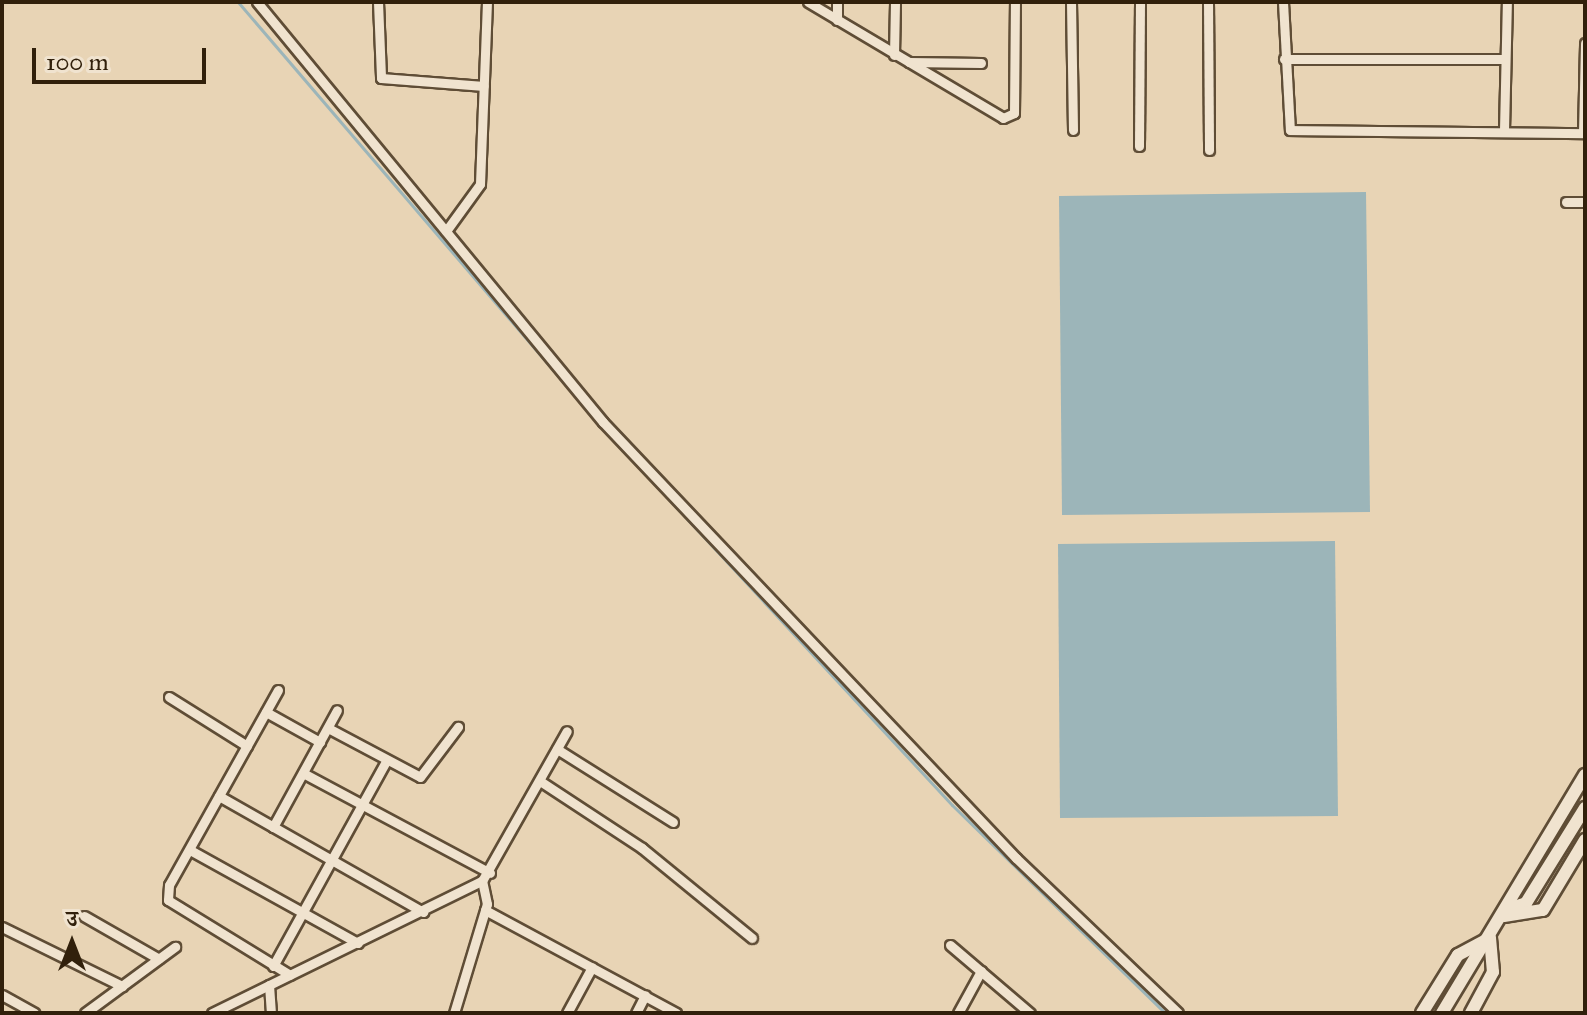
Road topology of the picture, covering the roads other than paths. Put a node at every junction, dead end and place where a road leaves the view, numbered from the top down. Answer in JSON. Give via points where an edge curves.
{"nodes":[{"id":1,"x":257,"y":2,"type":"edge"},
{"id":2,"x":378,"y":2,"type":"edge"},
{"id":3,"x":487,"y":2,"type":"edge"},
{"id":4,"x":808,"y":2,"type":"edge"},
{"id":5,"x":837,"y":2,"type":"edge"},
{"id":6,"x":895,"y":2,"type":"edge"},
{"id":7,"x":1015,"y":2,"type":"edge"},
{"id":8,"x":1071,"y":2,"type":"edge"},
{"id":9,"x":1140,"y":2,"type":"edge"},
{"id":10,"x":1208,"y":2,"type":"edge"},
{"id":11,"x":1283,"y":2,"type":"edge"},
{"id":12,"x":1507,"y":2,"type":"edge"},
{"id":13,"x":837,"y":20,"type":"junction"},
{"id":14,"x":1585,"y":43,"type":"edge"},
{"id":15,"x":894,"y":55,"type":"junction"},
{"id":16,"x":1284,"y":59,"type":"junction"},
{"id":17,"x":1505,"y":59,"type":"junction"},
{"id":18,"x":906,"y":62,"type":"junction"},
{"id":19,"x":981,"y":63,"type":"dead end"},
{"id":20,"x":484,"y":86,"type":"junction"},
{"id":21,"x":1073,"y":130,"type":"dead end"},
{"id":22,"x":1504,"y":130,"type":"junction"},
{"id":23,"x":1584,"y":133,"type":"edge"},
{"id":24,"x":1139,"y":146,"type":"dead end"},
{"id":25,"x":1209,"y":150,"type":"dead end"},
{"id":26,"x":1566,"y":202,"type":"dead end"},
{"id":27,"x":1585,"y":202,"type":"edge"},
{"id":28,"x":446,"y":231,"type":"junction"},
{"id":29,"x":278,"y":690,"type":"dead end"},
{"id":30,"x":169,"y":697,"type":"dead end"},
{"id":31,"x":337,"y":710,"type":"dead end"},
{"id":32,"x":266,"y":712,"type":"junction"},
{"id":33,"x":458,"y":727,"type":"dead end"},
{"id":34,"x":328,"y":728,"type":"junction"},
{"id":35,"x":567,"y":731,"type":"dead end"},
{"id":36,"x":320,"y":742,"type":"junction"},
{"id":37,"x":247,"y":746,"type":"junction"},
{"id":38,"x":557,"y":749,"type":"junction"},
{"id":39,"x":386,"y":761,"type":"junction"},
{"id":40,"x":303,"y":773,"type":"junction"},
{"id":41,"x":1585,"y":775,"type":"edge"},
{"id":42,"x":540,"y":781,"type":"junction"},
{"id":43,"x":219,"y":796,"type":"junction"},
{"id":44,"x":363,"y":805,"type":"junction"},
{"id":45,"x":1585,"y":808,"type":"edge"},
{"id":46,"x":673,"y":822,"type":"dead end"},
{"id":47,"x":273,"y":827,"type":"junction"},
{"id":48,"x":1585,"y":840,"type":"edge"},
{"id":49,"x":190,"y":850,"type":"junction"},
{"id":50,"x":333,"y":861,"type":"junction"},
{"id":51,"x":490,"y":873,"type":"junction"},
{"id":52,"x":482,"y":881,"type":"junction"},
{"id":53,"x":485,"y":910,"type":"junction"},
{"id":54,"x":423,"y":912,"type":"junction"},
{"id":55,"x":1506,"y":912,"type":"junction"},
{"id":56,"x":305,"y":913,"type":"junction"},
{"id":57,"x":84,"y":916,"type":"dead end"},
{"id":58,"x":2,"y":927,"type":"edge"},
{"id":59,"x":752,"y":938,"type":"dead end"},
{"id":60,"x":1490,"y":938,"type":"junction"},
{"id":61,"x":358,"y":943,"type":"junction"},
{"id":62,"x":950,"y":945,"type":"dead end"},
{"id":63,"x":175,"y":947,"type":"dead end"},
{"id":64,"x":159,"y":959,"type":"junction"},
{"id":65,"x":273,"y":966,"type":"junction"},
{"id":66,"x":592,"y":967,"type":"junction"},
{"id":67,"x":981,"y":971,"type":"junction"},
{"id":68,"x":290,"y":975,"type":"junction"},
{"id":69,"x":269,"y":985,"type":"junction"},
{"id":70,"x":122,"y":986,"type":"junction"},
{"id":71,"x":2,"y":995,"type":"edge"},
{"id":72,"x":645,"y":995,"type":"junction"},
{"id":73,"x":228,"y":1005,"type":"junction"},
{"id":74,"x":34,"y":1013,"type":"edge"},
{"id":75,"x":85,"y":1013,"type":"edge"},
{"id":76,"x":212,"y":1013,"type":"edge"},
{"id":77,"x":236,"y":1013,"type":"edge"},
{"id":78,"x":271,"y":1013,"type":"edge"},
{"id":79,"x":454,"y":1013,"type":"edge"},
{"id":80,"x":567,"y":1013,"type":"edge"},
{"id":81,"x":636,"y":1013,"type":"edge"},
{"id":82,"x":676,"y":1013,"type":"edge"},
{"id":83,"x":958,"y":1013,"type":"edge"},
{"id":84,"x":1030,"y":1013,"type":"edge"},
{"id":85,"x":1178,"y":1013,"type":"edge"},
{"id":86,"x":1422,"y":1013,"type":"edge"},
{"id":87,"x":1442,"y":1013,"type":"edge"},
{"id":88,"x":1471,"y":1013,"type":"edge"}],
"edges":[{"from":1,"to":28,"type":"street"},
{"from":2,"to":20,"type":"street","via":[[381,78]]},
{"from":3,"to":20,"type":"street"},
{"from":4,"to":13,"type":"street"},
{"from":5,"to":13,"type":"street"},
{"from":6,"to":15,"type":"street"},
{"from":7,"to":18,"type":"street","via":[[1014,113],[992,115]]},
{"from":8,"to":21,"type":"street"},
{"from":9,"to":24,"type":"street"},
{"from":10,"to":25,"type":"street"},
{"from":11,"to":16,"type":"street"},
{"from":12,"to":17,"type":"street"},
{"from":13,"to":15,"type":"street"},
{"from":14,"to":23,"type":"street"},
{"from":15,"to":18,"type":"street"},
{"from":16,"to":17,"type":"street"},
{"from":16,"to":22,"type":"street","via":[[1286,125],[1296,133]]},
{"from":17,"to":22,"type":"street"},
{"from":18,"to":19,"type":"street"},
{"from":20,"to":28,"type":"street","via":[[480,184]]},
{"from":22,"to":23,"type":"street"},
{"from":26,"to":27,"type":"street"},
{"from":28,"to":85,"type":"street","via":[[603,422],[729,557],[1016,858]]},
{"from":29,"to":32,"type":"street"},
{"from":30,"to":37,"type":"street"},
{"from":31,"to":34,"type":"street"},
{"from":32,"to":36,"type":"street"},
{"from":32,"to":37,"type":"street"},
{"from":33,"to":39,"type":"street","via":[[424,776]]},
{"from":34,"to":36,"type":"street"},
{"from":34,"to":39,"type":"street"},
{"from":35,"to":38,"type":"street"},
{"from":36,"to":40,"type":"street"},
{"from":37,"to":43,"type":"street"},
{"from":38,"to":42,"type":"street"},
{"from":38,"to":46,"type":"street"},
{"from":39,"to":44,"type":"street"},
{"from":40,"to":44,"type":"street"},
{"from":40,"to":47,"type":"street"},
{"from":41,"to":55,"type":"main road","via":[[1509,892]]},
{"from":42,"to":51,"type":"street"},
{"from":42,"to":59,"type":"street","via":[[642,848]]},
{"from":43,"to":47,"type":"street"},
{"from":43,"to":49,"type":"street"},
{"from":44,"to":50,"type":"street"},
{"from":44,"to":51,"type":"street"},
{"from":45,"to":55,"type":"main road","via":[[1526,903]]},
{"from":47,"to":50,"type":"street"},
{"from":48,"to":55,"type":"main road","via":[[1543,910]]},
{"from":49,"to":56,"type":"street"},
{"from":49,"to":65,"type":"street","via":[[169,885],[171,907]]},
{"from":50,"to":54,"type":"street"},
{"from":50,"to":56,"type":"street"},
{"from":51,"to":52,"type":"street"},
{"from":52,"to":53,"type":"street"},
{"from":52,"to":54,"type":"street"},
{"from":53,"to":66,"type":"street"},
{"from":53,"to":79,"type":"street"},
{"from":54,"to":61,"type":"street"},
{"from":55,"to":60,"type":"main road"},
{"from":56,"to":61,"type":"street"},
{"from":56,"to":65,"type":"street"},
{"from":57,"to":64,"type":"street"},
{"from":58,"to":70,"type":"street"},
{"from":60,"to":86,"type":"main road","via":[[1458,955]]},
{"from":60,"to":87,"type":"main road"},
{"from":60,"to":88,"type":"main road","via":[[1493,972]]},
{"from":61,"to":68,"type":"street"},
{"from":62,"to":67,"type":"street"},
{"from":63,"to":64,"type":"street"},
{"from":64,"to":70,"type":"street"},
{"from":65,"to":68,"type":"street"},
{"from":66,"to":72,"type":"street"},
{"from":66,"to":80,"type":"street"},
{"from":67,"to":83,"type":"street"},
{"from":67,"to":84,"type":"street"},
{"from":68,"to":69,"type":"street"},
{"from":69,"to":73,"type":"street"},
{"from":69,"to":78,"type":"street"},
{"from":70,"to":75,"type":"street"},
{"from":71,"to":74,"type":"street"},
{"from":72,"to":81,"type":"street"},
{"from":72,"to":82,"type":"street"},
{"from":73,"to":76,"type":"street"},
{"from":73,"to":77,"type":"street"}]}
